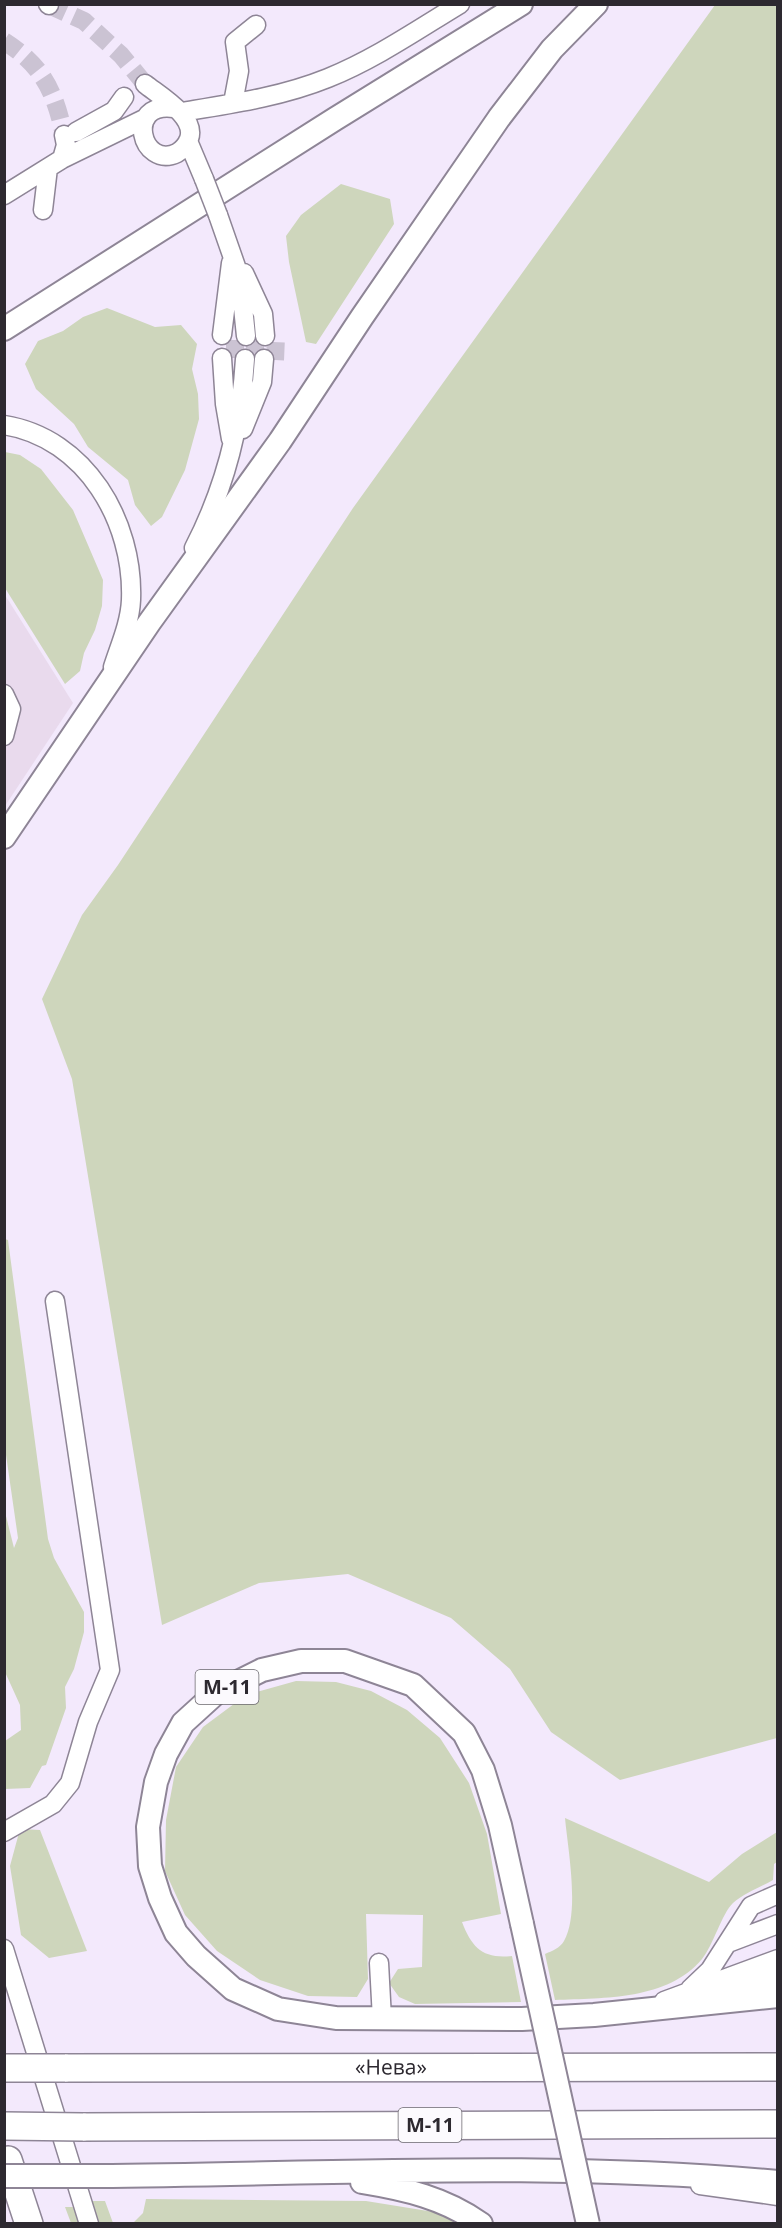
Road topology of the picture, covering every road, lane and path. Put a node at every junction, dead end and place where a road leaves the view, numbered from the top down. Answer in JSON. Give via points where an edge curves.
{"nodes":[{"id":1,"x":460,"y":4,"type":"edge"},
{"id":2,"x":521,"y":4,"type":"edge"},
{"id":3,"x":596,"y":4,"type":"edge"},
{"id":4,"x":256,"y":25,"type":"dead end"},
{"id":5,"x":145,"y":84,"type":"tunnel mouth"},
{"id":6,"x":124,"y":97,"type":"dead end"},
{"id":7,"x":233,"y":103,"type":"junction"},
{"id":8,"x":178,"y":110,"type":"junction"},
{"id":9,"x":146,"y":118,"type":"junction"},
{"id":10,"x":188,"y":141,"type":"junction"},
{"id":11,"x":55,"y":163,"type":"junction"},
{"id":12,"x":4,"y":195,"type":"edge"},
{"id":13,"x":43,"y":210,"type":"dead end"},
{"id":14,"x":238,"y":268,"type":"junction"},
{"id":15,"x":4,"y":329,"type":"edge"},
{"id":16,"x":249,"y":359,"type":"junction"},
{"id":17,"x":243,"y":424,"type":"junction"},
{"id":18,"x":4,"y":425,"type":"edge"},
{"id":19,"x":233,"y":450,"type":"junction"},
{"id":20,"x":168,"y":597,"type":"junction"},
{"id":21,"x":107,"y":686,"type":"junction"},
{"id":22,"x":4,"y":694,"type":"edge"},
{"id":23,"x":4,"y":736,"type":"edge"},
{"id":24,"x":4,"y":837,"type":"edge"},
{"id":25,"x":55,"y":1301,"type":"dead end"},
{"id":26,"x":4,"y":1832,"type":"edge"},
{"id":27,"x":777,"y":1894,"type":"edge"},
{"id":28,"x":777,"y":1924,"type":"edge"},
{"id":29,"x":728,"y":1943,"type":"junction"},
{"id":30,"x":4,"y":1949,"type":"edge"},
{"id":31,"x":777,"y":1959,"type":"edge"},
{"id":32,"x":379,"y":1963,"type":"dead end"},
{"id":33,"x":777,"y":1972,"type":"edge"},
{"id":34,"x":777,"y":1977,"type":"edge"},
{"id":35,"x":777,"y":1989,"type":"edge"},
{"id":36,"x":777,"y":1996,"type":"edge"},
{"id":37,"x":720,"y":1998,"type":"junction"},
{"id":38,"x":690,"y":1999,"type":"junction"},
{"id":39,"x":382,"y":2019,"type":"junction"},
{"id":40,"x":777,"y":2067,"type":"edge"},
{"id":41,"x":4,"y":2068,"type":"edge"},
{"id":42,"x":777,"y":2124,"type":"edge"},
{"id":43,"x":4,"y":2126,"type":"edge"},
{"id":44,"x":5,"y":2157,"type":"edge"},
{"id":45,"x":615,"y":2171,"type":"junction"},
{"id":46,"x":313,"y":2174,"type":"junction"},
{"id":47,"x":777,"y":2180,"type":"edge"},
{"id":48,"x":776,"y":2205,"type":"edge"},
{"id":49,"x":29,"y":2223,"type":"edge"},
{"id":50,"x":89,"y":2223,"type":"edge"},
{"id":51,"x":481,"y":2223,"type":"edge"},
{"id":52,"x":588,"y":2223,"type":"edge"}],
"edges":[{"from":1,"to":7,"type":"street","via":[[329,78]]},
{"from":2,"to":15,"type":"main road"},
{"from":3,"to":20,"type":"main road","via":[[552,49],[499,118],[280,441]]},
{"from":4,"to":7,"type":"street","via":[[235,42],[239,71]]},
{"from":5,"to":8,"type":"street"},
{"from":6,"to":11,"type":"street","via":[[114,111],[70,134]]},
{"from":7,"to":8,"type":"street"},
{"from":8,"to":9,"type":"street","via":[[159,108]]},
{"from":8,"to":10,"type":"street","via":[[190,126]]},
{"from":9,"to":10,"type":"street","via":[[144,141],[155,152],[177,152]]},
{"from":9,"to":11,"type":"street"},
{"from":10,"to":14,"type":"street","bridge":true},
{"from":11,"to":12,"type":"street"},
{"from":11,"to":13,"type":"street"},
{"from":14,"to":14,"type":"street","via":[[250,336],[271,315],[261,294]]},
{"from":16,"to":17,"type":"street"},
{"from":16,"to":17,"type":"street","via":[[271,381]]},
{"from":16,"to":19,"type":"street","via":[[225,404]]},
{"from":17,"to":19,"type":"street"},
{"from":18,"to":21,"type":"street","via":[[33,432],[68,453],[97,483],[117,521],[130,571],[131,600],[128,622]]},
{"from":19,"to":20,"type":"street","via":[[201,535]]},
{"from":20,"to":21,"type":"main road"},
{"from":21,"to":24,"type":"main road"},
{"from":22,"to":23,"type":"street","via":[[11,709]]},
{"from":25,"to":26,"type":"street","via":[[110,1670],[88,1722],[70,1784],[53,1804]]},
{"from":27,"to":29,"type":"street","via":[[751,1906]]},
{"from":28,"to":29,"type":"street"},
{"from":29,"to":38,"type":"street"},
{"from":30,"to":50,"type":"street"},
{"from":31,"to":38,"type":"street"},
{"from":32,"to":39,"type":"street"},
{"from":33,"to":37,"type":"street"},
{"from":34,"to":37,"type":"street"},
{"from":35,"to":37,"type":"street"},
{"from":36,"to":37,"type":"main road","number":"М-11"},
{"from":37,"to":38,"type":"main road","number":"М-11"},
{"from":38,"to":39,"type":"main road","number":"М-11","via":[[636,2010],[522,2019]]},
{"from":39,"to":52,"type":"main road","number":"М-11","bridge":true,"via":[[336,2018],[278,2009],[233,1989],[176,1933],[160,1898],[150,1866],[148,1827],[156,1782],[166,1754],[183,1723],[216,1692],[262,1670],[301,1661],[345,1661],[413,1685],[464,1733],[483,1770],[500,1825]]},
{"from":40,"to":41,"type":"highway","name":"«Нева»","bridge":true},
{"from":42,"to":43,"type":"highway","number":"М-11","bridge":true},
{"from":44,"to":46,"type":"main road","number":"М-11","bridge":true,"via":[[98,2176]]},
{"from":44,"to":49,"type":"highway"},
{"from":45,"to":46,"type":"main road","number":"М-11"},
{"from":45,"to":47,"type":"main road","number":"М-11"},
{"from":45,"to":48,"type":"street","via":[[691,2183]]},
{"from":46,"to":51,"type":"main road","number":"М-11","via":[[429,2196]]}]}
